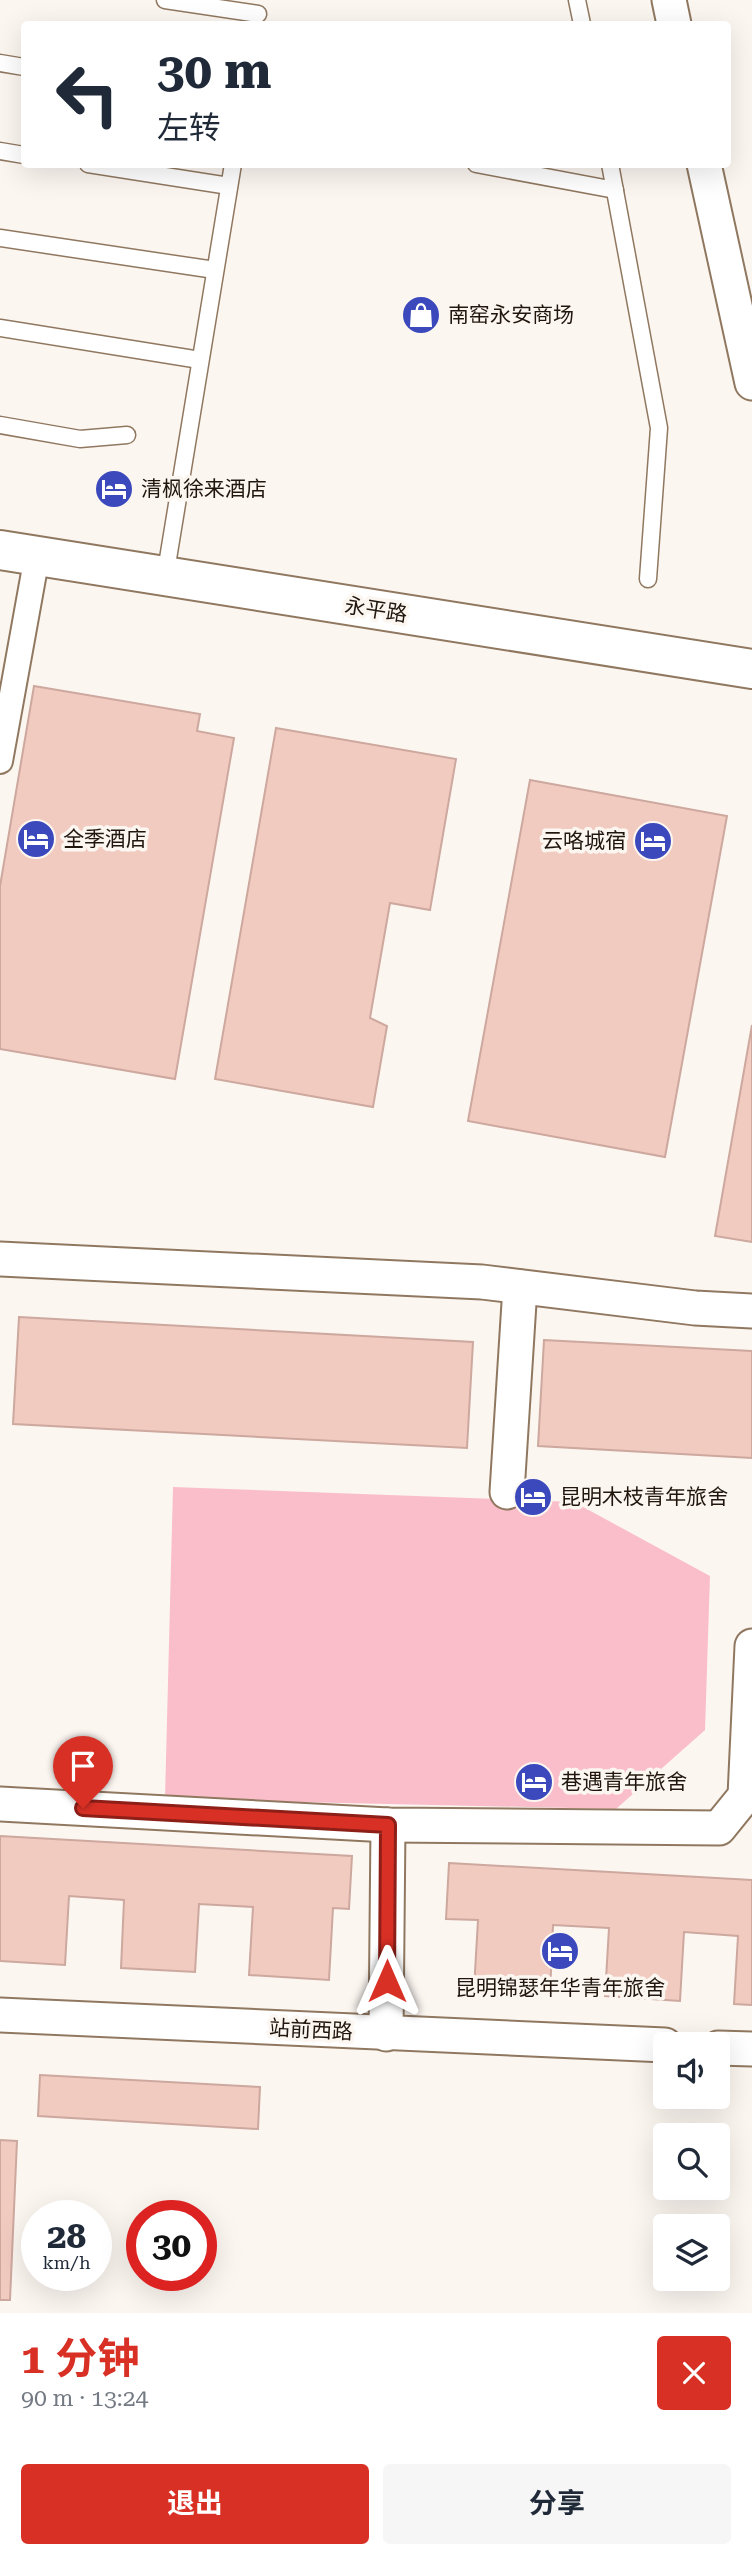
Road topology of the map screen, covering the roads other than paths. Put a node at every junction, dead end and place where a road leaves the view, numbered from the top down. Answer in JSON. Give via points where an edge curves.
{"nodes":[{"id":1,"x":165,"y":0,"type":"edge"},
{"id":2,"x":578,"y":0,"type":"edge"},
{"id":3,"x":669,"y":0,"type":"edge"},
{"id":4,"x":259,"y":13,"type":"edge"},
{"id":5,"x":582,"y":21,"type":"edge"},
{"id":6,"x":673,"y":21,"type":"edge"},
{"id":7,"x":0,"y":63,"type":"edge"},
{"id":8,"x":21,"y":66,"type":"edge"},
{"id":9,"x":0,"y":151,"type":"edge"},
{"id":10,"x":21,"y":154,"type":"edge"},
{"id":11,"x":114,"y":168,"type":"edge"},
{"id":12,"x":232,"y":168,"type":"edge"},
{"id":13,"x":497,"y":168,"type":"edge"},
{"id":14,"x":611,"y":168,"type":"edge"},
{"id":15,"x":705,"y":168,"type":"edge"},
{"id":16,"x":229,"y":186,"type":"junction"},
{"id":17,"x":615,"y":190,"type":"junction"},
{"id":18,"x":0,"y":238,"type":"edge"},
{"id":19,"x":215,"y":270,"type":"junction"},
{"id":20,"x":0,"y":328,"type":"edge"},
{"id":21,"x":200,"y":360,"type":"junction"},
{"id":22,"x":752,"y":383,"type":"edge"},
{"id":23,"x":0,"y":425,"type":"edge"},
{"id":24,"x":127,"y":435,"type":"dead end"},
{"id":25,"x":18,"y":553,"type":"edge"},
{"id":26,"x":166,"y":577,"type":"junction"},
{"id":27,"x":648,"y":579,"type":"dead end"},
{"id":28,"x":752,"y":670,"type":"edge"},
{"id":29,"x":0,"y":761,"type":"edge"},
{"id":30,"x":0,"y":1258,"type":"edge"},
{"id":31,"x":520,"y":1287,"type":"junction"},
{"id":32,"x":752,"y":1311,"type":"edge"},
{"id":33,"x":507,"y":1492,"type":"dead end"},
{"id":34,"x":752,"y":1646,"type":"edge"},
{"id":35,"x":0,"y":1804,"type":"edge"},
{"id":36,"x":388,"y":1825,"type":"junction"},
{"id":37,"x":0,"y":2015,"type":"edge"},
{"id":38,"x":386,"y":2034,"type":"junction"},
{"id":39,"x":653,"y":2045,"type":"edge"},
{"id":40,"x":730,"y":2048,"type":"edge"},
{"id":41,"x":752,"y":2049,"type":"edge"}],
"edges":[{"from":1,"to":4,"type":"lane"},
{"from":2,"to":5,"type":"lane"},
{"from":3,"to":6,"type":"street"},
{"from":7,"to":8,"type":"lane"},
{"from":9,"to":10,"type":"lane"},
{"from":11,"to":16,"type":"lane"},
{"from":12,"to":16,"type":"lane"},
{"from":13,"to":17,"type":"lane"},
{"from":14,"to":17,"type":"lane"},
{"from":15,"to":22,"type":"street"},
{"from":16,"to":19,"type":"lane"},
{"from":17,"to":27,"type":"lane","via":[[659,428]]},
{"from":18,"to":19,"type":"lane"},
{"from":19,"to":21,"type":"lane"},
{"from":20,"to":21,"type":"lane"},
{"from":21,"to":26,"type":"lane"},
{"from":23,"to":24,"type":"lane","via":[[80,439]]},
{"from":25,"to":26,"type":"street","name":"永平路"},
{"from":25,"to":29,"type":"street"},
{"from":26,"to":28,"type":"street","name":"永平路"},
{"from":30,"to":31,"type":"street"},
{"from":31,"to":32,"type":"street"},
{"from":31,"to":33,"type":"street"},
{"from":34,"to":36,"type":"street","via":[[746,1796],[719,1828]]},
{"from":35,"to":36,"type":"street"},
{"from":36,"to":38,"type":"street"},
{"from":37,"to":38,"type":"street","name":"站前西路"},
{"from":38,"to":39,"type":"street","name":"站前西路"},
{"from":40,"to":41,"type":"street"}]}
